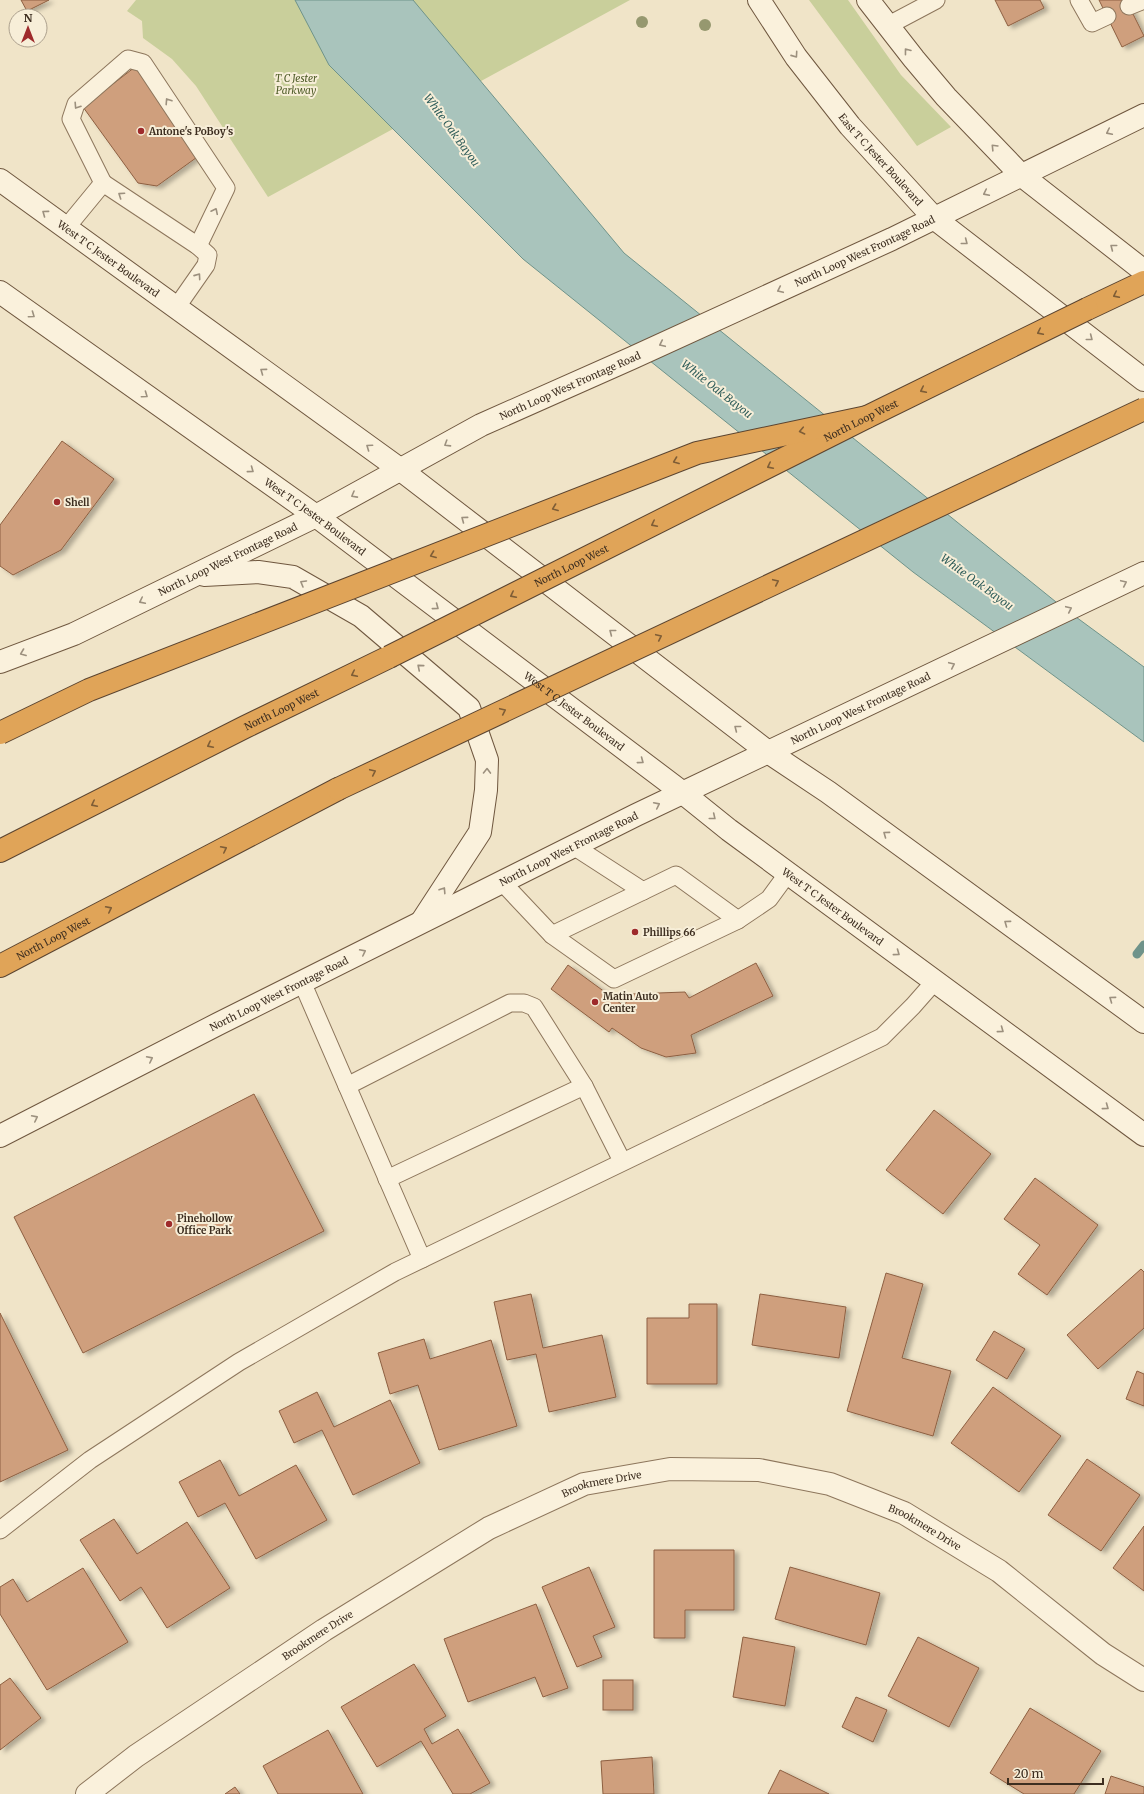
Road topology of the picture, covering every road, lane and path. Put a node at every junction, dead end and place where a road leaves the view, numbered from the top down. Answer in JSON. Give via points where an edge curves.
{"nodes":[{"id":1,"x":759,"y":0,"type":"edge"},
{"id":2,"x":868,"y":0,"type":"edge"},
{"id":3,"x":936,"y":0,"type":"edge"},
{"id":4,"x":1079,"y":0,"type":"edge"},
{"id":5,"x":1107,"y":16,"type":"dead end"},
{"id":6,"x":887,"y":26,"type":"junction"},
{"id":7,"x":1144,"y":115,"type":"edge"},
{"id":8,"x":1021,"y":175,"type":"junction"},
{"id":9,"x":0,"y":180,"type":"edge"},
{"id":10,"x":103,"y":183,"type":"junction"},
{"id":11,"x":934,"y":218,"type":"junction"},
{"id":12,"x":66,"y":228,"type":"junction"},
{"id":13,"x":198,"y":246,"type":"junction"},
{"id":14,"x":1144,"y":271,"type":"edge"},
{"id":15,"x":1144,"y":282,"type":"edge"},
{"id":16,"x":0,"y":292,"type":"edge"},
{"id":17,"x":176,"y":308,"type":"junction"},
{"id":18,"x":1144,"y":380,"type":"edge"},
{"id":19,"x":1144,"y":409,"type":"edge"},
{"id":20,"x":868,"y":417,"type":"junction"},
{"id":21,"x":400,"y":470,"type":"junction"},
{"id":22,"x":316,"y":516,"type":"junction"},
{"id":23,"x":1144,"y":574,"type":"edge"},
{"id":24,"x":194,"y":576,"type":"junction"},
{"id":25,"x":0,"y":662,"type":"edge"},
{"id":26,"x":0,"y":733,"type":"edge"},
{"id":27,"x":768,"y":752,"type":"junction"},
{"id":28,"x":683,"y":793,"type":"junction"},
{"id":29,"x":574,"y":847,"type":"junction"},
{"id":30,"x":0,"y":851,"type":"edge"},
{"id":31,"x":788,"y":873,"type":"junction"},
{"id":32,"x":502,"y":882,"type":"junction"},
{"id":33,"x":643,"y":891,"type":"junction"},
{"id":34,"x":738,"y":920,"type":"junction"},
{"id":35,"x":422,"y":922,"type":"junction"},
{"id":36,"x":552,"y":935,"type":"junction"},
{"id":37,"x":0,"y":966,"type":"edge"},
{"id":38,"x":934,"y":981,"type":"junction"},
{"id":39,"x":302,"y":982,"type":"junction"},
{"id":40,"x":1144,"y":1022,"type":"edge"},
{"id":41,"x":347,"y":1086,"type":"junction"},
{"id":42,"x":584,"y":1086,"type":"junction"},
{"id":43,"x":1144,"y":1135,"type":"edge"},
{"id":44,"x":0,"y":1136,"type":"edge"},
{"id":45,"x":622,"y":1161,"type":"junction"},
{"id":46,"x":387,"y":1179,"type":"junction"},
{"id":47,"x":422,"y":1259,"type":"junction"},
{"id":48,"x":0,"y":1530,"type":"edge"},
{"id":49,"x":1144,"y":1680,"type":"edge"},
{"id":50,"x":87,"y":1794,"type":"edge"}],
"edges":[{"from":1,"to":11,"type":"main road","name":"East T C Jester Boulevard","one_way":true,"via":[[796,57],[850,126]]},
{"from":2,"to":6,"type":"main road"},
{"from":3,"to":6,"type":"lane"},
{"from":4,"to":5,"type":"lane","via":[[1092,23]]},
{"from":8,"to":6,"type":"main road","one_way":true,"via":[[946,97]]},
{"from":7,"to":8,"type":"main road","name":"North Loop West Frontage Road","one_way":true},
{"from":8,"to":11,"type":"main road","name":"North Loop West Frontage Road","one_way":true},
{"from":14,"to":8,"type":"main road","one_way":true},
{"from":12,"to":9,"type":"main road","name":"West T C Jester Boulevard","one_way":true},
{"from":10,"to":12,"type":"lane"},
{"from":13,"to":10,"type":"lane","one_way":true},
{"from":13,"to":10,"type":"lane","one_way":true,"via":[[226,188],[143,63],[128,59],[76,104],[71,119]]},
{"from":11,"to":18,"type":"main road","name":"East T C Jester Boulevard","one_way":true},
{"from":11,"to":21,"type":"main road","name":"North Loop West Frontage Road","one_way":true,"via":[[481,425]]},
{"from":12,"to":17,"type":"main road","name":"West T C Jester Boulevard"},
{"from":17,"to":13,"type":"lane","one_way":true,"via":[[206,265],[208,255]]},
{"from":15,"to":20,"type":"highway","name":"North Loop West","one_way":true,"bridge":true},
{"from":16,"to":22,"type":"main road","name":"West T C Jester Boulevard","one_way":true},
{"from":21,"to":17,"type":"main road","name":"West T C Jester Boulevard","one_way":true},
{"from":37,"to":19,"type":"highway","name":"North Loop West","one_way":true,"bridge":true,"via":[[338,789]]},
{"from":20,"to":26,"type":"highway","one_way":true,"bridge":true,"via":[[697,453],[89,690]]},
{"from":20,"to":30,"type":"highway","name":"North Loop West","one_way":true,"bridge":true},
{"from":21,"to":22,"type":"main road","name":"North Loop West Frontage Road","one_way":true},
{"from":27,"to":21,"type":"main road","name":"West T C Jester Boulevard","one_way":true},
{"from":22,"to":24,"type":"main road","name":"North Loop West Frontage Road"},
{"from":22,"to":28,"type":"main road","name":"West T C Jester Boulevard","one_way":true},
{"from":27,"to":23,"type":"main road","name":"North Loop West Frontage Road","one_way":true},
{"from":24,"to":25,"type":"main road","name":"North Loop West Frontage Road","one_way":true,"via":[[74,634]]},
{"from":35,"to":24,"type":"main road","one_way":true,"via":[[480,832],[487,760],[469,708],[361,616],[293,577],[258,572]]},
{"from":27,"to":28,"type":"main road","name":"North Loop West Frontage Road"},
{"from":40,"to":27,"type":"main road","name":"West T C Jester Boulevard","one_way":true},
{"from":29,"to":28,"type":"main road","name":"North Loop West Frontage Road","one_way":true},
{"from":28,"to":31,"type":"main road","name":"West T C Jester Boulevard","one_way":true},
{"from":29,"to":32,"type":"main road","name":"North Loop West Frontage Road"},
{"from":29,"to":33,"type":"lane"},
{"from":31,"to":34,"type":"lane","via":[[769,899]]},
{"from":31,"to":38,"type":"main road","name":"West T C Jester Boulevard","one_way":true},
{"from":32,"to":35,"type":"main road","name":"North Loop West Frontage Road"},
{"from":32,"to":36,"type":"lane"},
{"from":33,"to":34,"type":"lane","via":[[676,875]]},
{"from":33,"to":36,"type":"lane"},
{"from":34,"to":36,"type":"lane","via":[[614,979]]},
{"from":39,"to":35,"type":"main road","name":"North Loop West Frontage Road","one_way":true},
{"from":38,"to":43,"type":"main road","name":"West T C Jester Boulevard","one_way":true},
{"from":38,"to":45,"type":"lane","via":[[882,1037]]},
{"from":39,"to":41,"type":"lane"},
{"from":44,"to":39,"type":"main road","name":"North Loop West Frontage Road","one_way":true},
{"from":41,"to":42,"type":"lane","via":[[510,1003],[524,1003],[534,1007]]},
{"from":41,"to":46,"type":"lane"},
{"from":42,"to":45,"type":"lane"},
{"from":42,"to":46,"type":"lane"},
{"from":45,"to":47,"type":"lane"},
{"from":46,"to":47,"type":"lane"},
{"from":47,"to":48,"type":"lane","via":[[394,1272],[239,1362],[90,1460]]},
{"from":49,"to":50,"type":"main road","name":"Brookmere Drive","via":[[1103,1654],[999,1572],[904,1513],[830,1484],[759,1470],[670,1469],[584,1484],[489,1528],[324,1630],[136,1756]]}]}
